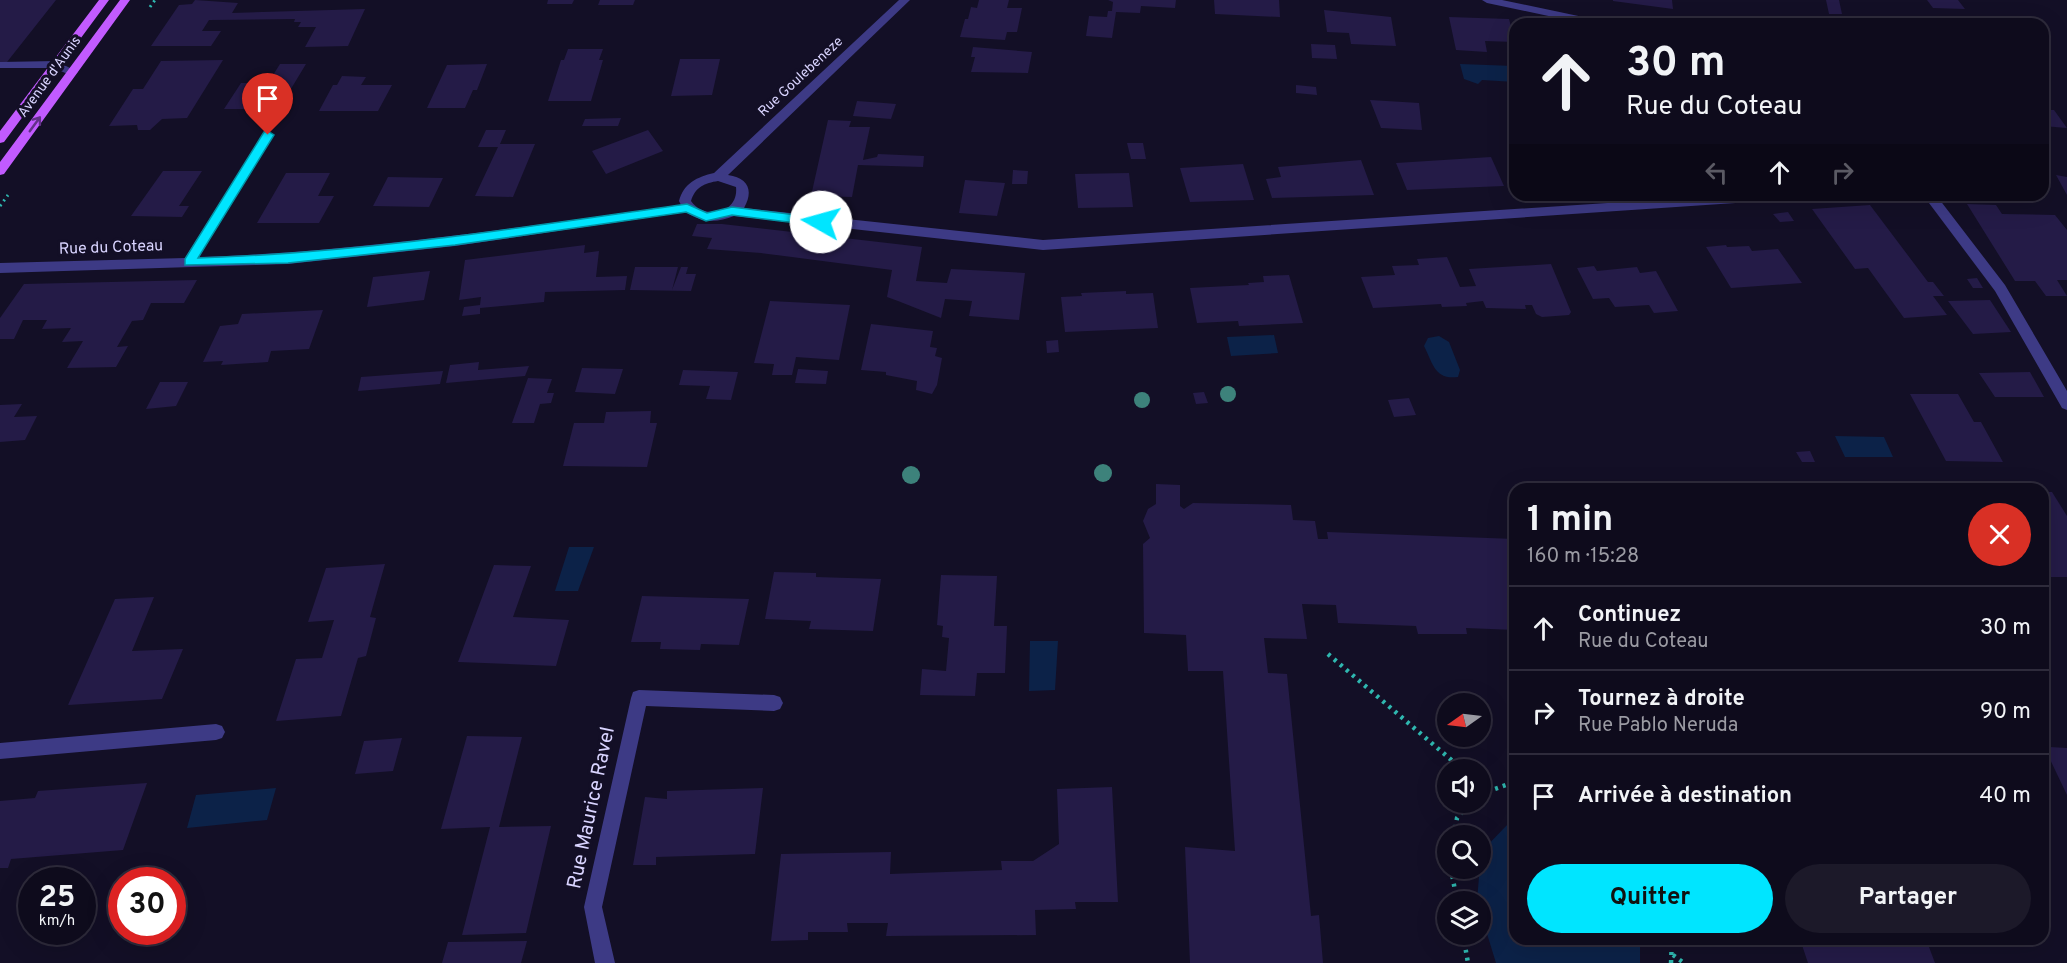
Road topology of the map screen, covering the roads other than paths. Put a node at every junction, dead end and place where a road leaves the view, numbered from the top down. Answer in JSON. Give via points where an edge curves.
{"nodes":[{"id":1,"x":104,"y":0,"type":"edge"},
{"id":2,"x":125,"y":0,"type":"edge"},
{"id":3,"x":906,"y":0,"type":"edge"},
{"id":4,"x":1487,"y":0,"type":"edge"},
{"id":5,"x":1573,"y":18,"type":"edge"},
{"id":6,"x":56,"y":64,"type":"junction"},
{"id":7,"x":0,"y":65,"type":"edge"},
{"id":8,"x":72,"y":72,"type":"junction"},
{"id":9,"x":268,"y":135,"type":"dead end"},
{"id":10,"x":0,"y":139,"type":"edge"},
{"id":11,"x":0,"y":171,"type":"edge"},
{"id":12,"x":718,"y":177,"type":"junction"},
{"id":13,"x":1703,"y":201,"type":"edge"},
{"id":14,"x":1934,"y":201,"type":"edge"},
{"id":15,"x":687,"y":208,"type":"junction"},
{"id":16,"x":732,"y":211,"type":"junction"},
{"id":17,"x":189,"y":262,"type":"junction"},
{"id":18,"x":0,"y":268,"type":"edge"},
{"id":19,"x":2067,"y":404,"type":"edge"},
{"id":20,"x":774,"y":703,"type":"dead end"},
{"id":21,"x":216,"y":732,"type":"dead end"},
{"id":22,"x":0,"y":751,"type":"edge"},
{"id":23,"x":605,"y":963,"type":"edge"}],
"edges":[{"from":1,"to":6,"type":"main road","name":"Avenue d'Aunis"},
{"from":2,"to":8,"type":"main road","name":"Avenue d'Aunis"},
{"from":3,"to":12,"type":"street","name":"Rue Goulebeneze"},
{"from":4,"to":5,"type":"street"},
{"from":6,"to":7,"type":"street"},
{"from":6,"to":8,"type":"street"},
{"from":6,"to":10,"type":"main road","name":"Avenue d'Aunis"},
{"from":11,"to":8,"type":"main road","name":"Avenue d'Aunis","one_way":true},
{"from":9,"to":17,"type":"street"},
{"from":12,"to":15,"type":"street","via":[[691,188],[685,201]]},
{"from":12,"to":16,"type":"street","via":[[742,185],[744,199]]},
{"from":13,"to":16,"type":"street","via":[[1043,245]]},
{"from":14,"to":19,"type":"street","via":[[2000,288]]},
{"from":15,"to":16,"type":"street","via":[[706,217]]},
{"from":15,"to":17,"type":"street","name":"Rue du Coteau","via":[[455,241],[288,259]]},
{"from":17,"to":18,"type":"street","name":"Rue du Coteau"},
{"from":20,"to":23,"type":"street","name":"Rue Maurice Ravel","via":[[639,698],[593,907]]},
{"from":21,"to":22,"type":"street"}]}
